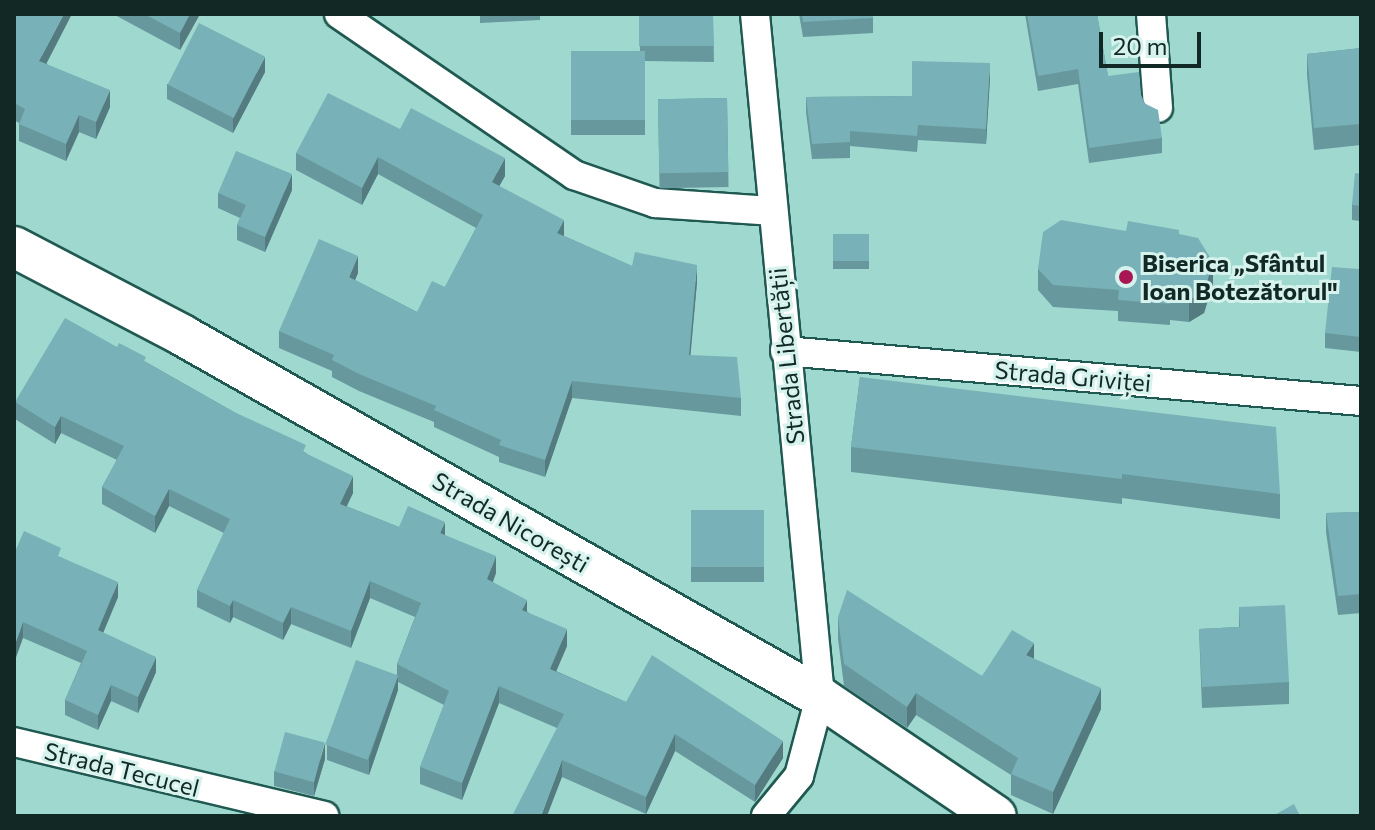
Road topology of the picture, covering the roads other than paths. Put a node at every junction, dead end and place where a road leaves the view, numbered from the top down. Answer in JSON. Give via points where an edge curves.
{"nodes":[{"id":1,"x":339,"y":14,"type":"edge"},
{"id":2,"x":755,"y":14,"type":"edge"},
{"id":3,"x":1151,"y":14,"type":"edge"},
{"id":4,"x":1158,"y":108,"type":"edge"},
{"id":5,"x":771,"y":211,"type":"junction"},
{"id":6,"x":14,"y":247,"type":"edge"},
{"id":7,"x":785,"y":351,"type":"junction"},
{"id":8,"x":1361,"y":401,"type":"edge"},
{"id":9,"x":820,"y":697,"type":"junction"},
{"id":10,"x":14,"y":742,"type":"edge"},
{"id":11,"x":324,"y":816,"type":"edge"},
{"id":12,"x":766,"y":816,"type":"edge"},
{"id":13,"x":996,"y":816,"type":"edge"}],
"edges":[{"from":1,"to":5,"type":"street","via":[[574,175],[655,203]]},
{"from":2,"to":5,"type":"street","name":"Strada Libertății"},
{"from":3,"to":4,"type":"street"},
{"from":5,"to":7,"type":"street","name":"Strada Libertății"},
{"from":6,"to":9,"type":"main road","name":"Strada Nicorești","via":[[196,342]]},
{"from":7,"to":8,"type":"street","name":"Strada Griviței"},
{"from":7,"to":9,"type":"street","name":"Strada Libertății"},
{"from":9,"to":12,"type":"street","via":[[799,776]]},
{"from":9,"to":13,"type":"main road","name":"Strada Nicorești"},
{"from":10,"to":11,"type":"street","name":"Strada Tecucel"}]}
